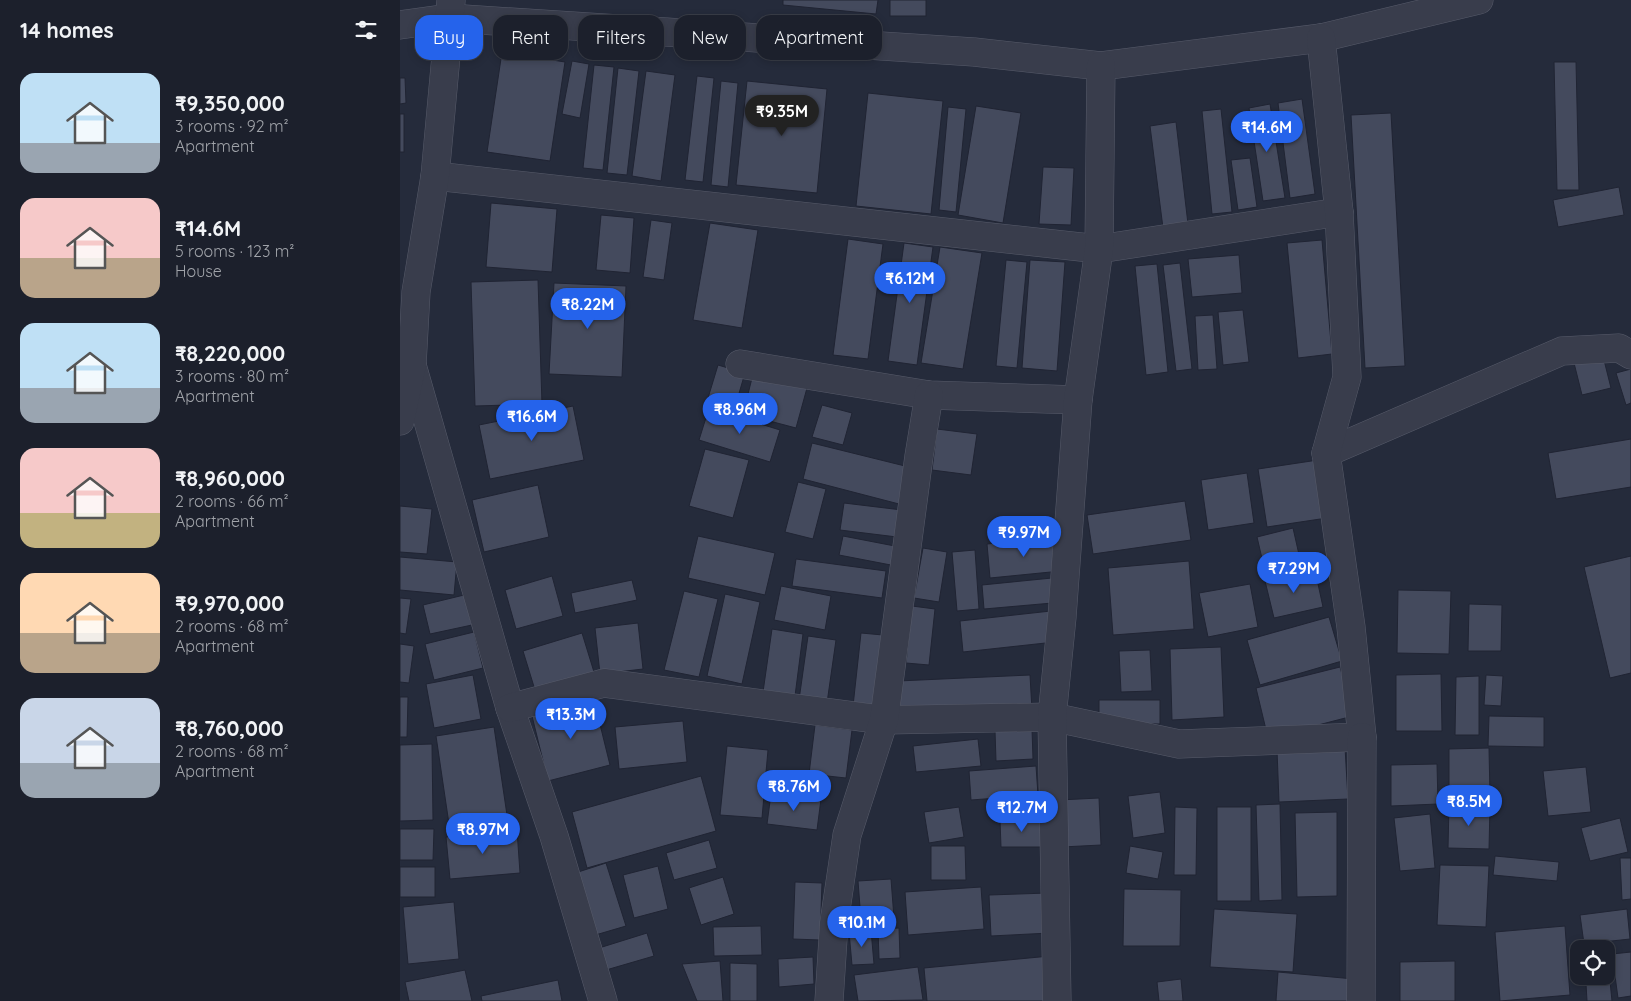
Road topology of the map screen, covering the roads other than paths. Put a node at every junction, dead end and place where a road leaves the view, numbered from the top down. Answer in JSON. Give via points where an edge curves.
{"nodes":[{"id":1,"x":1480,"y":0,"type":"edge"},
{"id":2,"x":450,"y":9,"type":"edge"},
{"id":3,"x":1400,"y":9,"type":"edge"},
{"id":4,"x":400,"y":25,"type":"edge"},
{"id":5,"x":1322,"y":38,"type":"junction"},
{"id":6,"x":1101,"y":66,"type":"junction"},
{"id":7,"x":435,"y":176,"type":"junction"},
{"id":8,"x":1339,"y":212,"type":"junction"},
{"id":9,"x":1098,"y":248,"type":"junction"},
{"id":10,"x":1631,"y":355,"type":"edge"},
{"id":11,"x":740,"y":364,"type":"dead end"},
{"id":12,"x":412,"y":365,"type":"junction"},
{"id":13,"x":929,"y":395,"type":"junction"},
{"id":14,"x":1078,"y":400,"type":"junction"},
{"id":15,"x":400,"y":421,"type":"edge"},
{"id":16,"x":1326,"y":453,"type":"junction"},
{"id":17,"x":510,"y":708,"type":"junction"},
{"id":18,"x":1052,"y":717,"type":"junction"},
{"id":19,"x":884,"y":720,"type":"junction"},
{"id":20,"x":1362,"y":737,"type":"junction"},
{"id":21,"x":603,"y":1001,"type":"edge"},
{"id":22,"x":829,"y":1001,"type":"edge"},
{"id":23,"x":1057,"y":1001,"type":"edge"},
{"id":24,"x":1361,"y":1001,"type":"edge"}],
"edges":[{"from":1,"to":3,"type":"street"},
{"from":2,"to":4,"type":"street"},
{"from":2,"to":6,"type":"street","via":[[964,51]]},
{"from":2,"to":7,"type":"street"},
{"from":3,"to":5,"type":"street"},
{"from":5,"to":6,"type":"street"},
{"from":5,"to":8,"type":"street"},
{"from":6,"to":9,"type":"street"},
{"from":7,"to":9,"type":"street"},
{"from":7,"to":12,"type":"street","via":[[416,292]]},
{"from":8,"to":9,"type":"street"},
{"from":8,"to":16,"type":"street","via":[[1347,377]]},
{"from":9,"to":14,"type":"street"},
{"from":10,"to":16,"type":"street","via":[[1619,348],[1562,351]]},
{"from":11,"to":13,"type":"street"},
{"from":12,"to":15,"type":"street"},
{"from":12,"to":17,"type":"street"},
{"from":13,"to":14,"type":"street"},
{"from":13,"to":19,"type":"street"},
{"from":14,"to":18,"type":"street"},
{"from":16,"to":20,"type":"street","via":[[1351,627]]},
{"from":17,"to":19,"type":"street","via":[[604,683]]},
{"from":17,"to":21,"type":"street","via":[[554,836]]},
{"from":18,"to":19,"type":"street"},
{"from":18,"to":20,"type":"street","via":[[1179,744]]},
{"from":18,"to":23,"type":"street"},
{"from":19,"to":22,"type":"street","via":[[847,835],[834,923]]},
{"from":20,"to":24,"type":"street"}]}
